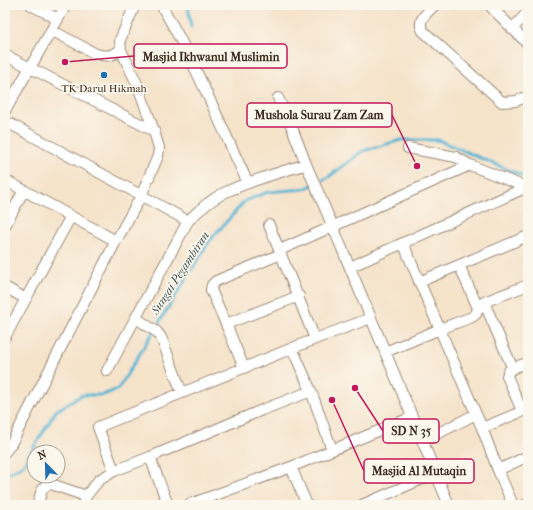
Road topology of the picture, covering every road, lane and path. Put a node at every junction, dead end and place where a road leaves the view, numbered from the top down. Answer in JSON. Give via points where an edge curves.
{"nodes":[{"id":1,"x":31,"y":5,"type":"edge"},
{"id":2,"x":66,"y":5,"type":"edge"},
{"id":3,"x":135,"y":5,"type":"edge"},
{"id":4,"x":161,"y":5,"type":"edge"},
{"id":5,"x":435,"y":5,"type":"edge"},
{"id":6,"x":489,"y":5,"type":"edge"},
{"id":7,"x":528,"y":12,"type":"edge"},
{"id":8,"x":58,"y":19,"type":"junction"},
{"id":9,"x":512,"y":29,"type":"junction"},
{"id":10,"x":52,"y":30,"type":"junction"},
{"id":11,"x":528,"y":44,"type":"edge"},
{"id":12,"x":121,"y":50,"type":"junction"},
{"id":13,"x":5,"y":55,"type":"edge"},
{"id":14,"x":29,"y":68,"type":"junction"},
{"id":15,"x":528,"y":96,"type":"edge"},
{"id":16,"x":278,"y":98,"type":"dead end"},
{"id":17,"x":5,"y":111,"type":"edge"},
{"id":18,"x":5,"y":121,"type":"edge"},
{"id":19,"x":154,"y":131,"type":"junction"},
{"id":20,"x":408,"y":148,"type":"dead end"},
{"id":21,"x":470,"y":165,"type":"junction"},
{"id":22,"x":307,"y":166,"type":"junction"},
{"id":23,"x":5,"y":180,"type":"edge"},
{"id":24,"x":248,"y":184,"type":"junction"},
{"id":25,"x":527,"y":188,"type":"edge"},
{"id":26,"x":24,"y":190,"type":"junction"},
{"id":27,"x":141,"y":196,"type":"junction"},
{"id":28,"x":71,"y":216,"type":"junction"},
{"id":29,"x":188,"y":222,"type":"junction"},
{"id":30,"x":269,"y":225,"type":"dead end"},
{"id":31,"x":5,"y":226,"type":"edge"},
{"id":32,"x":333,"y":227,"type":"junction"},
{"id":33,"x":528,"y":236,"type":"edge"},
{"id":34,"x":116,"y":241,"type":"junction"},
{"id":35,"x":403,"y":243,"type":"junction"},
{"id":36,"x":280,"y":252,"type":"junction"},
{"id":37,"x":459,"y":265,"type":"junction"},
{"id":38,"x":350,"y":267,"type":"junction"},
{"id":39,"x":419,"y":282,"type":"junction"},
{"id":40,"x":528,"y":286,"type":"edge"},
{"id":41,"x":5,"y":287,"type":"edge"},
{"id":42,"x":299,"y":296,"type":"junction"},
{"id":43,"x":26,"y":299,"type":"junction"},
{"id":44,"x":481,"y":305,"type":"junction"},
{"id":45,"x":136,"y":318,"type":"junction"},
{"id":46,"x":371,"y":318,"type":"junction"},
{"id":47,"x":226,"y":324,"type":"junction"},
{"id":48,"x":440,"y":329,"type":"junction"},
{"id":49,"x":5,"y":337,"type":"edge"},
{"id":50,"x":316,"y":338,"type":"junction"},
{"id":51,"x":292,"y":348,"type":"junction"},
{"id":52,"x":385,"y":352,"type":"junction"},
{"id":53,"x":528,"y":363,"type":"edge"},
{"id":54,"x":244,"y":368,"type":"junction"},
{"id":55,"x":513,"y":369,"type":"junction"},
{"id":56,"x":107,"y":370,"type":"dead end"},
{"id":57,"x":310,"y":391,"type":"junction"},
{"id":58,"x":182,"y":393,"type":"junction"},
{"id":59,"x":525,"y":410,"type":"edge"},
{"id":60,"x":476,"y":414,"type":"junction"},
{"id":61,"x":412,"y":417,"type":"junction"},
{"id":62,"x":482,"y":428,"type":"junction"},
{"id":63,"x":423,"y":441,"type":"junction"},
{"id":64,"x":332,"y":450,"type":"junction"},
{"id":65,"x":5,"y":452,"type":"edge"},
{"id":66,"x":528,"y":456,"type":"edge"},
{"id":67,"x":150,"y":457,"type":"junction"},
{"id":68,"x":291,"y":467,"type":"junction"},
{"id":69,"x":498,"y":470,"type":"junction"},
{"id":70,"x":114,"y":471,"type":"junction"},
{"id":71,"x":436,"y":473,"type":"junction"},
{"id":72,"x":84,"y":501,"type":"edge"},
{"id":73,"x":528,"y":504,"type":"edge"},
{"id":74,"x":38,"y":505,"type":"edge"},
{"id":75,"x":168,"y":505,"type":"edge"},
{"id":76,"x":188,"y":505,"type":"edge"},
{"id":77,"x":307,"y":505,"type":"edge"},
{"id":78,"x":362,"y":505,"type":"edge"},
{"id":79,"x":449,"y":505,"type":"edge"},
{"id":80,"x":513,"y":505,"type":"edge"},
{"id":81,"x":524,"y":505,"type":"edge"}],
"edges":[{"from":1,"to":8,"type":"street"},
{"from":2,"to":8,"type":"street"},
{"from":3,"to":12,"type":"street","via":[[120,40]]},
{"from":4,"to":24,"type":"street","via":[[193,65]]},
{"from":5,"to":15,"type":"street","via":[[422,18],[420,23],[423,31],[502,102],[516,101]]},
{"from":6,"to":9,"type":"street"},
{"from":7,"to":9,"type":"street"},
{"from":8,"to":10,"type":"street"},
{"from":9,"to":11,"type":"street"},
{"from":10,"to":12,"type":"street","via":[[96,54],[112,55]]},
{"from":10,"to":14,"type":"street"},
{"from":12,"to":19,"type":"street","via":[[138,86]]},
{"from":13,"to":14,"type":"street"},
{"from":14,"to":17,"type":"street"},
{"from":14,"to":19,"type":"street"},
{"from":16,"to":22,"type":"street"},
{"from":18,"to":27,"type":"street"},
{"from":19,"to":27,"type":"street","via":[[159,148],[158,156]]},
{"from":20,"to":21,"type":"street","via":[[456,157]]},
{"from":21,"to":25,"type":"street"},
{"from":21,"to":32,"type":"street"},
{"from":22,"to":24,"type":"street"},
{"from":22,"to":32,"type":"street"},
{"from":23,"to":26,"type":"street"},
{"from":24,"to":29,"type":"street","via":[[221,194]]},
{"from":25,"to":35,"type":"street"},
{"from":26,"to":28,"type":"street"},
{"from":26,"to":31,"type":"street"},
{"from":27,"to":29,"type":"street"},
{"from":27,"to":34,"type":"street"},
{"from":28,"to":34,"type":"street"},
{"from":28,"to":43,"type":"street"},
{"from":29,"to":45,"type":"street"},
{"from":30,"to":36,"type":"street"},
{"from":32,"to":36,"type":"street"},
{"from":32,"to":38,"type":"street"},
{"from":33,"to":37,"type":"street"},
{"from":34,"to":65,"type":"street"},
{"from":35,"to":38,"type":"street"},
{"from":35,"to":39,"type":"street"},
{"from":36,"to":42,"type":"street"},
{"from":36,"to":47,"type":"street","via":[[212,285],[211,290]]},
{"from":37,"to":39,"type":"street"},
{"from":37,"to":44,"type":"street"},
{"from":38,"to":46,"type":"street"},
{"from":39,"to":48,"type":"street"},
{"from":40,"to":44,"type":"street"},
{"from":41,"to":43,"type":"street"},
{"from":42,"to":47,"type":"street"},
{"from":42,"to":50,"type":"street"},
{"from":43,"to":49,"type":"street"},
{"from":44,"to":48,"type":"street","via":[[472,317]]},
{"from":44,"to":55,"type":"street"},
{"from":45,"to":56,"type":"street"},
{"from":45,"to":58,"type":"street","via":[[157,332],[164,343]]},
{"from":46,"to":50,"type":"street"},
{"from":46,"to":52,"type":"street"},
{"from":47,"to":54,"type":"street"},
{"from":48,"to":52,"type":"street"},
{"from":48,"to":60,"type":"street"},
{"from":50,"to":51,"type":"street"},
{"from":51,"to":54,"type":"street"},
{"from":51,"to":57,"type":"street"},
{"from":52,"to":61,"type":"street"},
{"from":53,"to":55,"type":"street"},
{"from":54,"to":58,"type":"street"},
{"from":55,"to":59,"type":"street","via":[[508,372],[508,376]]},
{"from":57,"to":64,"type":"street"},
{"from":57,"to":67,"type":"street"},
{"from":58,"to":70,"type":"street","via":[[98,427]]},
{"from":59,"to":62,"type":"street"},
{"from":60,"to":62,"type":"street"},
{"from":60,"to":63,"type":"street"},
{"from":61,"to":63,"type":"street"},
{"from":61,"to":64,"type":"street"},
{"from":62,"to":69,"type":"street"},
{"from":63,"to":71,"type":"street"},
{"from":64,"to":68,"type":"street"},
{"from":66,"to":69,"type":"street"},
{"from":67,"to":70,"type":"street"},
{"from":67,"to":75,"type":"street"},
{"from":68,"to":76,"type":"street"},
{"from":68,"to":77,"type":"street"},
{"from":69,"to":80,"type":"street"},
{"from":70,"to":72,"type":"street","via":[[99,480]]},
{"from":71,"to":78,"type":"street"},
{"from":71,"to":79,"type":"street"},
{"from":72,"to":74,"type":"street","via":[[47,484],[43,488]]},
{"from":73,"to":81,"type":"street"}]}
